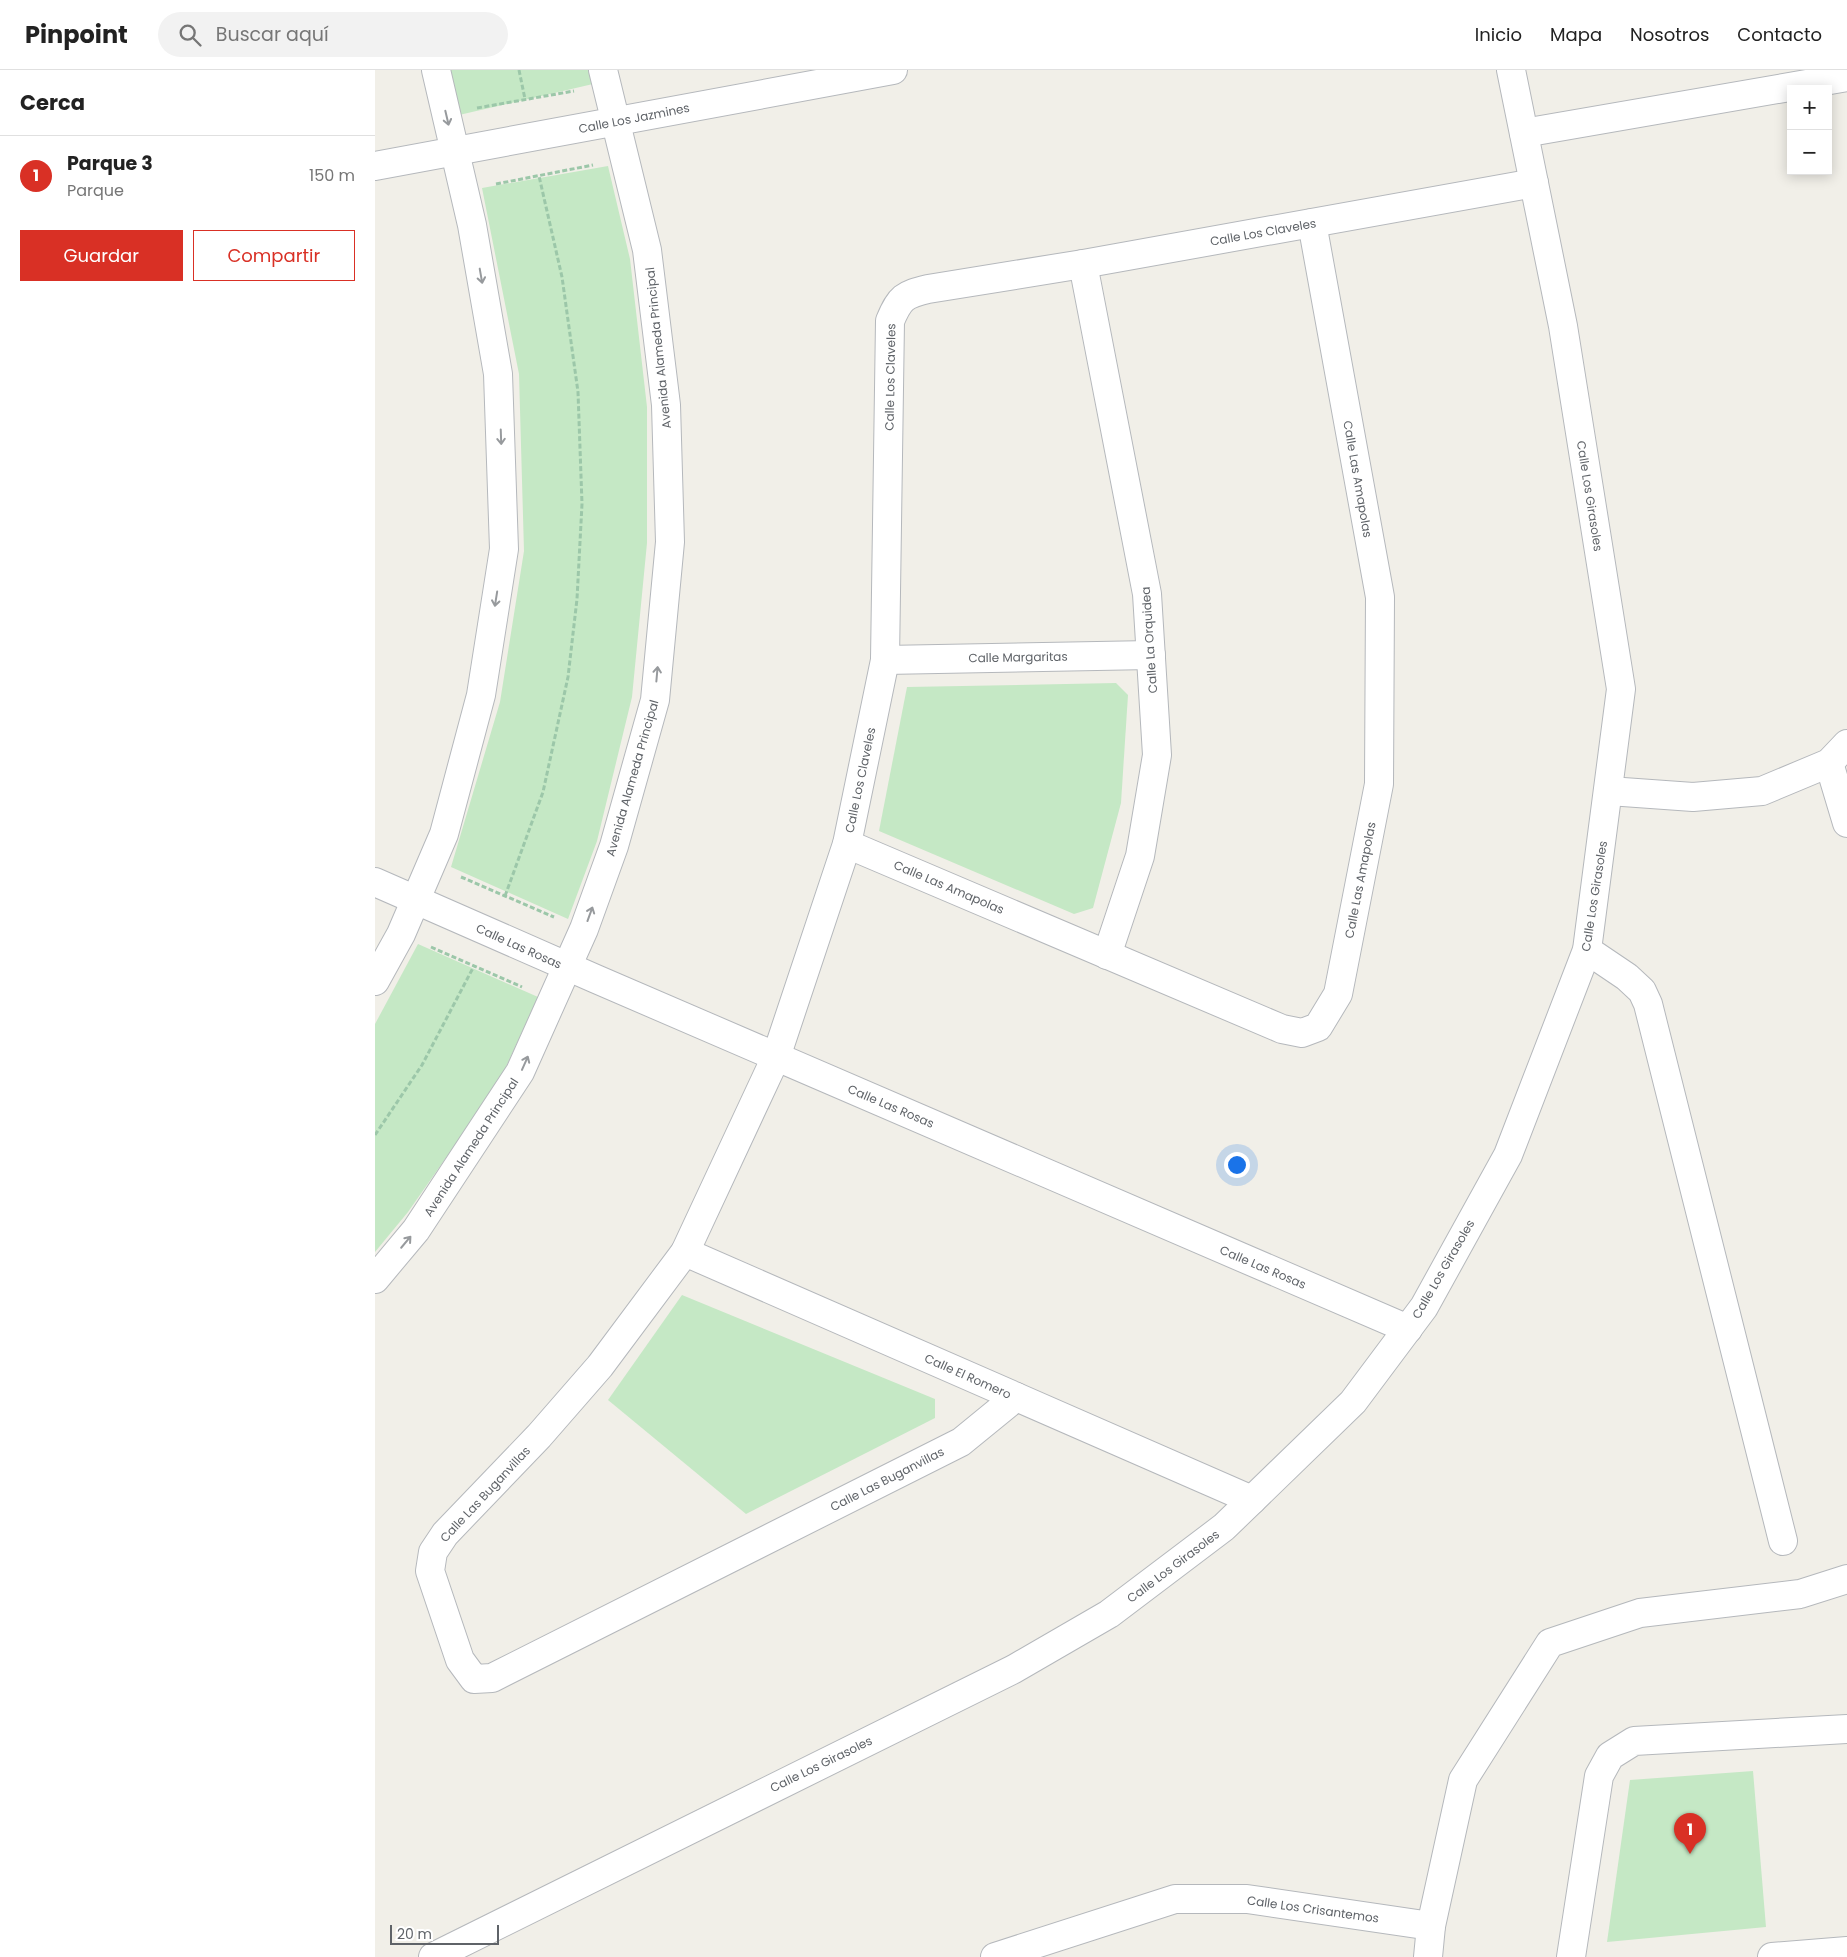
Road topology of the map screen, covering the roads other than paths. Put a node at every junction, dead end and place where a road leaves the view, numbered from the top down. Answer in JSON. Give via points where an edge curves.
{"nodes":[{"id":1,"x":436,"y":70,"type":"edge"},
{"id":2,"x":603,"y":70,"type":"edge"},
{"id":3,"x":893,"y":70,"type":"edge"},
{"id":4,"x":1511,"y":70,"type":"edge"},
{"id":5,"x":1847,"y":77,"type":"edge"},
{"id":6,"x":615,"y":122,"type":"junction"},
{"id":7,"x":1524,"y":133,"type":"junction"},
{"id":8,"x":455,"y":151,"type":"junction"},
{"id":9,"x":375,"y":166,"type":"edge"},
{"id":10,"x":1534,"y":183,"type":"junction"},
{"id":11,"x":1312,"y":223,"type":"junction"},
{"id":12,"x":1083,"y":264,"type":"junction"},
{"id":13,"x":1151,"y":655,"type":"junction"},
{"id":14,"x":885,"y":660,"type":"junction"},
{"id":15,"x":1847,"y":744,"type":"edge"},
{"id":16,"x":1829,"y":763,"type":"junction"},
{"id":17,"x":1609,"y":791,"type":"junction"},
{"id":18,"x":1847,"y":823,"type":"edge"},
{"id":19,"x":847,"y":844,"type":"junction"},
{"id":20,"x":375,"y":882,"type":"edge"},
{"id":21,"x":416,"y":900,"type":"junction"},
{"id":22,"x":1587,"y":950,"type":"junction"},
{"id":23,"x":1107,"y":955,"type":"junction"},
{"id":24,"x":568,"y":967,"type":"junction"},
{"id":25,"x":375,"y":982,"type":"edge"},
{"id":26,"x":776,"y":1057,"type":"junction"},
{"id":27,"x":685,"y":1252,"type":"junction"},
{"id":28,"x":375,"y":1279,"type":"edge"},
{"id":29,"x":1408,"y":1329,"type":"junction"},
{"id":30,"x":1016,"y":1397,"type":"junction"},
{"id":31,"x":1252,"y":1500,"type":"junction"},
{"id":32,"x":1783,"y":1541,"type":"dead end"},
{"id":33,"x":1847,"y":1579,"type":"edge"},
{"id":34,"x":1847,"y":1730,"type":"edge"},
{"id":35,"x":1431,"y":1926,"type":"junction"},
{"id":36,"x":1055,"y":1947,"type":"edge"},
{"id":37,"x":1847,"y":1950,"type":"edge"},
{"id":38,"x":433,"y":1957,"type":"edge"},
{"id":39,"x":995,"y":1957,"type":"edge"},
{"id":40,"x":1427,"y":1957,"type":"edge"},
{"id":41,"x":1571,"y":1957,"type":"edge"},
{"id":42,"x":1772,"y":1957,"type":"edge"}],
"edges":[{"from":1,"to":8,"type":"street","one_way":true},
{"from":2,"to":6,"type":"street","name":"Avenida Alameda Principal"},
{"from":3,"to":6,"type":"street","name":"Calle Los Jazmines"},
{"from":4,"to":7,"type":"street","name":"Calle Los Girasoles"},
{"from":5,"to":7,"type":"street"},
{"from":6,"to":8,"type":"street","name":"Calle Los Jazmines"},
{"from":24,"to":6,"type":"street","name":"Avenida Alameda Principal","one_way":true,"via":[[614,846],[655,700],[670,542],[666,405],[647,250]]},
{"from":7,"to":10,"type":"street","name":"Calle Los Girasoles"},
{"from":8,"to":9,"type":"street","name":"Calle Los Jazmines"},
{"from":8,"to":21,"type":"street","one_way":true,"via":[[472,225],[498,374],[504,549],[481,695],[444,834]]},
{"from":10,"to":11,"type":"street","name":"Calle Los Claveles"},
{"from":10,"to":17,"type":"street","name":"Calle Los Girasoles","via":[[1563,326],[1621,689]]},
{"from":11,"to":12,"type":"street","name":"Calle Los Claveles"},
{"from":11,"to":23,"type":"street","name":"Calle Las Amapolas","via":[[1380,597],[1379,784],[1338,994],[1318,1027],[1302,1033],[1282,1029]]},
{"from":12,"to":13,"type":"street","name":"Calle La Orquidea","via":[[1147,594]]},
{"from":12,"to":14,"type":"street","name":"Calle Los Claveles","via":[[928,289],[909,294],[897,304],[890,321]]},
{"from":13,"to":14,"type":"street","name":"Calle Margaritas"},
{"from":13,"to":23,"type":"street","name":"Calle La Orquidea","via":[[1157,755],[1140,856]]},
{"from":14,"to":19,"type":"street","name":"Calle Los Claveles"},
{"from":15,"to":16,"type":"street"},
{"from":16,"to":17,"type":"street","via":[[1762,791],[1693,797]]},
{"from":16,"to":18,"type":"street"},
{"from":17,"to":22,"type":"street","name":"Calle Los Girasoles"},
{"from":19,"to":23,"type":"street","name":"Calle Las Amapolas"},
{"from":19,"to":26,"type":"street","name":"Calle Los Claveles"},
{"from":20,"to":21,"type":"street","name":"Calle Las Rosas"},
{"from":21,"to":24,"type":"street","name":"Calle Las Rosas"},
{"from":21,"to":25,"type":"street"},
{"from":22,"to":29,"type":"street","name":"Calle Los Girasoles","via":[[1508,1155],[1424,1307]]},
{"from":22,"to":32,"type":"street","via":[[1627,977],[1642,991],[1648,1004]]},
{"from":24,"to":26,"type":"street","name":"Calle Las Rosas"},
{"from":28,"to":24,"type":"street","name":"Avenida Alameda Principal","one_way":true,"via":[[417,1230],[520,1072]]},
{"from":26,"to":27,"type":"street","name":"Calle Las Buganvillas"},
{"from":26,"to":29,"type":"street","name":"Calle Las Rosas"},
{"from":27,"to":30,"type":"street","name":"Calle El Romero"},
{"from":27,"to":30,"type":"street","name":"Calle Las Buganvillas","via":[[600,1366],[539,1436],[445,1534],[433,1552],[430,1571],[461,1660],[474,1679],[491,1678],[961,1442]]},
{"from":29,"to":31,"type":"street","name":"Calle Los Girasoles","via":[[1353,1402]]},
{"from":30,"to":31,"type":"street","name":"Calle El Romero"},
{"from":31,"to":38,"type":"street","name":"Calle Los Girasoles","via":[[1224,1527],[1109,1614],[1022,1664]]},
{"from":33,"to":35,"type":"street","via":[[1800,1594],[1640,1612],[1550,1643],[1463,1780]]},
{"from":34,"to":41,"type":"street","via":[[1635,1742],[1610,1756],[1599,1776]]},
{"from":35,"to":36,"type":"street","name":"Calle Los Crisantemos","via":[[1247,1899],[1175,1899]]},
{"from":35,"to":40,"type":"street"},
{"from":36,"to":39,"type":"street","name":"Calle Los Crisantemos"},
{"from":37,"to":42,"type":"street"}]}
